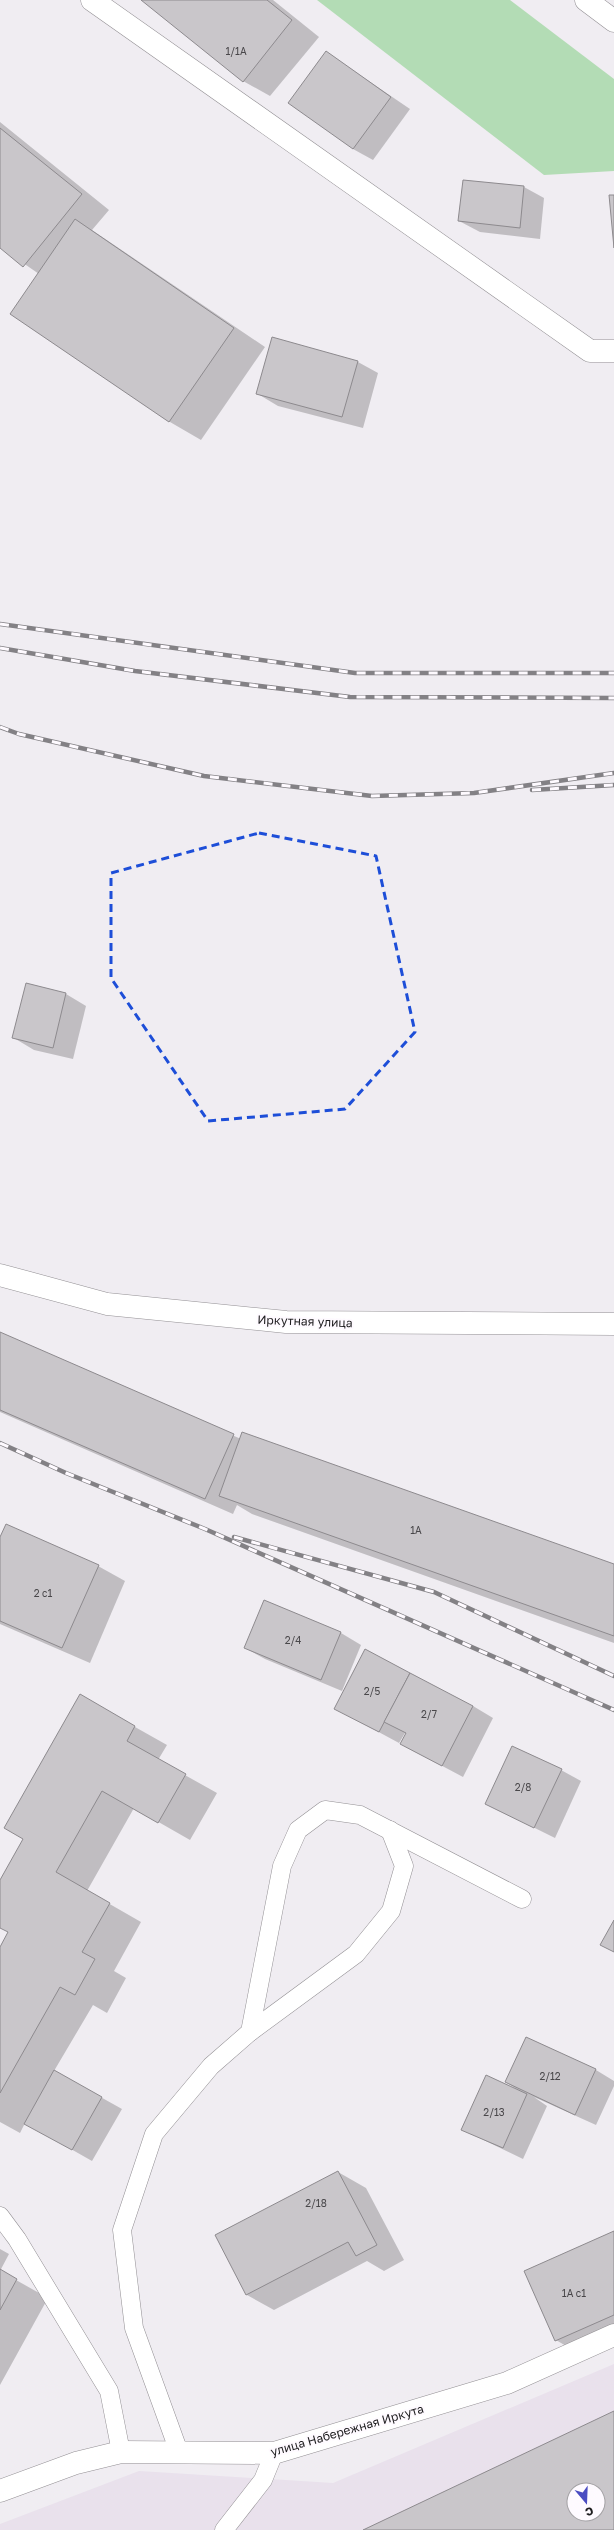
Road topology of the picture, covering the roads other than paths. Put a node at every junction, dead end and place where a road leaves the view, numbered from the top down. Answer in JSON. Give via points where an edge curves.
{"nodes":[{"id":1,"x":92,"y":0,"type":"edge"},
{"id":2,"x":586,"y":0,"type":"edge"},
{"id":3,"x":614,"y":21,"type":"edge"},
{"id":4,"x":614,"y":351,"type":"edge"},
{"id":5,"x":0,"y":1275,"type":"edge"},
{"id":6,"x":614,"y":1324,"type":"edge"},
{"id":7,"x":390,"y":1830,"type":"junction"},
{"id":8,"x":522,"y":1899,"type":"dead end"},
{"id":9,"x":250,"y":2032,"type":"junction"},
{"id":10,"x":0,"y":2216,"type":"edge"},
{"id":11,"x":614,"y":2335,"type":"edge"},
{"id":12,"x":121,"y":2452,"type":"junction"},
{"id":13,"x":180,"y":2452,"type":"junction"},
{"id":14,"x":274,"y":2454,"type":"junction"},
{"id":15,"x":0,"y":2491,"type":"edge"},
{"id":16,"x":224,"y":2530,"type":"edge"}],
"edges":[{"from":1,"to":4,"type":"street","via":[[590,351]]},
{"from":2,"to":3,"type":"street"},
{"from":5,"to":6,"type":"street","name":"Иркутная улица","via":[[107,1304],[286,1322]]},
{"from":7,"to":8,"type":"lane"},
{"from":7,"to":9,"type":"lane","via":[[404,1866],[391,1911],[356,1954]]},
{"from":7,"to":9,"type":"lane","via":[[360,1815],[325,1810],[298,1830],[282,1866]]},
{"from":9,"to":13,"type":"lane","via":[[211,2066],[154,2134],[122,2230],[134,2328]]},
{"from":10,"to":12,"type":"lane","via":[[17,2239],[109,2391]]},
{"from":11,"to":14,"type":"street","name":"улица Набережная Иркута","via":[[507,2383]]},
{"from":12,"to":13,"type":"street","name":"улица Набережная Иркута"},
{"from":12,"to":15,"type":"street","name":"улица Набережная Иркута","via":[[76,2463]]},
{"from":13,"to":14,"type":"street","name":"улица Набережная Иркута"},
{"from":14,"to":16,"type":"lane","via":[[263,2480]]}]}
